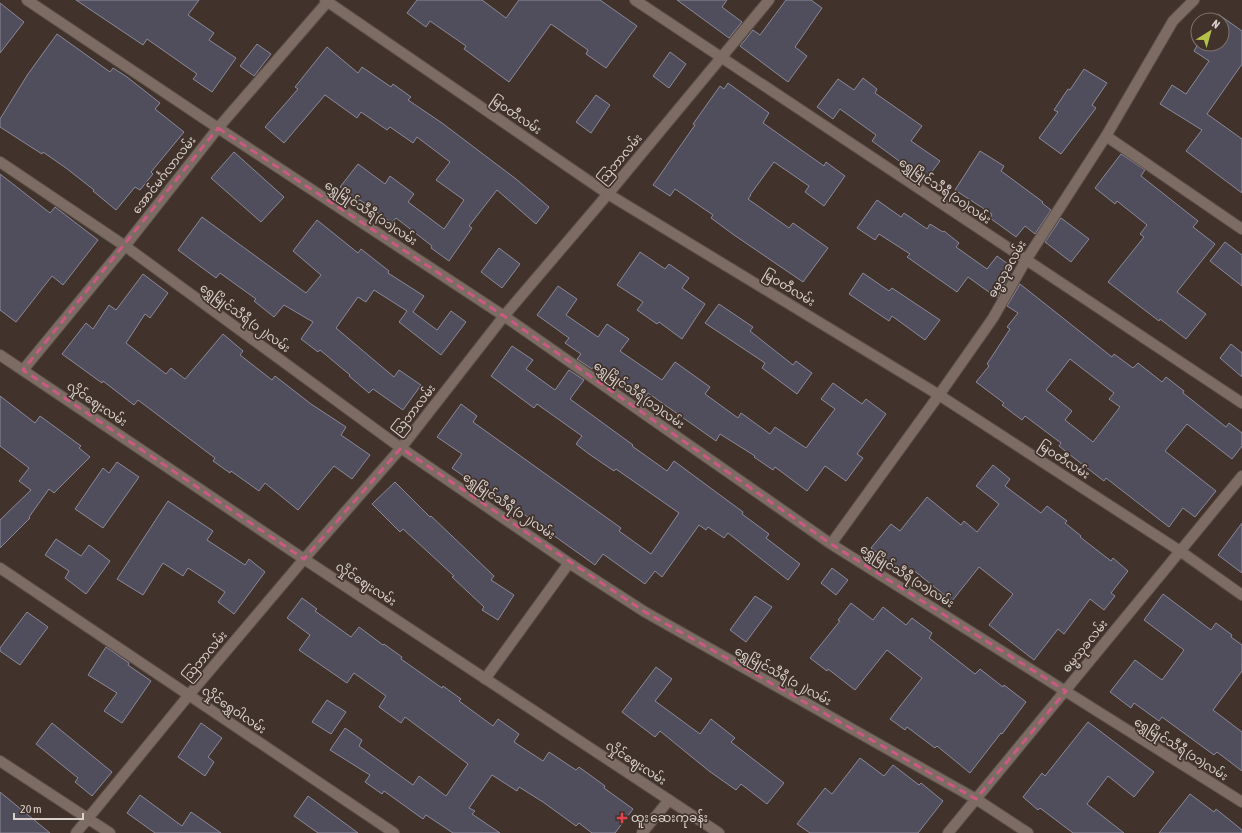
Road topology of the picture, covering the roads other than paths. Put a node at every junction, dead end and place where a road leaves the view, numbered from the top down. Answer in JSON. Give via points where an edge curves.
{"nodes":[{"id":1,"x":27,"y":0,"type":"edge"},
{"id":2,"x":634,"y":0,"type":"edge"},
{"id":3,"x":769,"y":0,"type":"edge"},
{"id":4,"x":1194,"y":0,"type":"edge"},
{"id":5,"x":327,"y":1,"type":"edge"},
{"id":6,"x":721,"y":57,"type":"junction"},
{"id":7,"x":218,"y":128,"type":"junction"},
{"id":8,"x":1106,"y":136,"type":"junction"},
{"id":9,"x":0,"y":162,"type":"edge"},
{"id":10,"x":608,"y":194,"type":"junction"},
{"id":11,"x":1242,"y":229,"type":"edge"},
{"id":12,"x":125,"y":246,"type":"junction"},
{"id":13,"x":1026,"y":260,"type":"junction"},
{"id":14,"x":504,"y":316,"type":"junction"},
{"id":15,"x":0,"y":354,"type":"edge"},
{"id":16,"x":23,"y":370,"type":"junction"},
{"id":17,"x":939,"y":395,"type":"junction"},
{"id":18,"x":1242,"y":403,"type":"edge"},
{"id":19,"x":401,"y":448,"type":"junction"},
{"id":20,"x":1242,"y":476,"type":"edge"},
{"id":21,"x":831,"y":544,"type":"junction"},
{"id":22,"x":1180,"y":551,"type":"junction"},
{"id":23,"x":304,"y":559,"type":"junction"},
{"id":24,"x":569,"y":563,"type":"junction"},
{"id":25,"x":0,"y":568,"type":"edge"},
{"id":26,"x":1242,"y":595,"type":"edge"},
{"id":27,"x":485,"y":679,"type":"junction"},
{"id":28,"x":1066,"y":691,"type":"junction"},
{"id":29,"x":189,"y":695,"type":"junction"},
{"id":30,"x":0,"y":761,"type":"edge"},
{"id":31,"x":976,"y":799,"type":"junction"},
{"id":32,"x":669,"y":800,"type":"junction"},
{"id":33,"x":1242,"y":802,"type":"edge"},
{"id":34,"x":88,"y":818,"type":"junction"},
{"id":35,"x":76,"y":833,"type":"edge"},
{"id":36,"x":110,"y":833,"type":"edge"},
{"id":37,"x":394,"y":833,"type":"edge"},
{"id":38,"x":642,"y":833,"type":"edge"},
{"id":39,"x":719,"y":833,"type":"edge"},
{"id":40,"x":948,"y":833,"type":"edge"},
{"id":41,"x":1028,"y":833,"type":"edge"}],
"edges":[{"from":1,"to":7,"type":"street","name":"ရွှေမြိုင်သီရီ (၁၁)လမ်း"},
{"from":2,"to":6,"type":"street","name":"ရွှေမြိုင်သီရီ (၁၀)လမ်း"},
{"from":3,"to":6,"type":"street","name":"သြဘာလမ်း"},
{"from":4,"to":8,"type":"street","name":"ဓမ္မသုခလမ်း","via":[[1173,21]]},
{"from":5,"to":7,"type":"street","name":"အောင်မင်္ဂလာလမ်း"},
{"from":5,"to":10,"type":"street","name":"မြဝတီလမ်း"},
{"from":6,"to":10,"type":"street","name":"သြဘာလမ်း"},
{"from":6,"to":13,"type":"street","name":"ရွှေမြိုင်သီရီ (၁၀)လမ်း"},
{"from":7,"to":12,"type":"street","name":"အောင်မင်္ဂလာလမ်း"},
{"from":7,"to":14,"type":"street","name":"ရွှေမြိုင်သီရီ (၁၁)လမ်း"},
{"from":8,"to":11,"type":"street"},
{"from":8,"to":13,"type":"street","name":"ဓမ္မသုခလမ်း"},
{"from":9,"to":12,"type":"street","name":"ရွှေမြိုင်သီရီ (၁၂)လမ်း"},
{"from":10,"to":14,"type":"street","name":"သြဘာလမ်း"},
{"from":10,"to":17,"type":"street","name":"မြဝတီလမ်း"},
{"from":12,"to":16,"type":"street","name":"အောင်မင်္ဂလာလမ်း"},
{"from":12,"to":19,"type":"street","name":"ရွှေမြိုင်သီရီ (၁၂)လမ်း"},
{"from":13,"to":17,"type":"street","name":"ဓမ္မသုခလမ်း","via":[[994,318]]},
{"from":13,"to":18,"type":"street","name":"ရွှေမြိုင်သီရီ (၁၀)လမ်း"},
{"from":14,"to":19,"type":"street","name":"သြဘာလမ်း"},
{"from":14,"to":21,"type":"street","name":"ရွှေမြိုင်သီရီ (၁၁)လမ်း"},
{"from":15,"to":16,"type":"street","name":"လှိုင်ဈေးလမ်း"},
{"from":16,"to":23,"type":"street","name":"လှိုင်ဈေးလမ်း"},
{"from":17,"to":21,"type":"street","name":"ဓမ္မသုခလမ်း"},
{"from":17,"to":22,"type":"street","name":"မြဝတီလမ်း"},
{"from":19,"to":23,"type":"street","name":"သြဘာလမ်း"},
{"from":19,"to":24,"type":"street","name":"ရွှေမြိုင်သီရီ (၁၂)လမ်း"},
{"from":20,"to":22,"type":"street","name":"ဓမ္မသုခလမ်း"},
{"from":21,"to":28,"type":"street","name":"ရွှေမြိုင်သီရီ (၁၁)လမ်း"},
{"from":22,"to":26,"type":"street","name":"မြဝတီလမ်း"},
{"from":22,"to":28,"type":"street","name":"ဓမ္မသုခလမ်း"},
{"from":23,"to":27,"type":"street","name":"လှိုင်ဈေးလမ်း"},
{"from":23,"to":29,"type":"street","name":"သြဘာလမ်း"},
{"from":24,"to":27,"type":"street"},
{"from":24,"to":31,"type":"street","name":"ရွှေမြိုင်သီရီ (၁၂)လမ်း","via":[[645,612]]},
{"from":25,"to":29,"type":"street","name":"လှိုင်ရွှေဝါလမ်း"},
{"from":27,"to":32,"type":"street","name":"လှိုင်ဈေးလမ်း"},
{"from":28,"to":31,"type":"street","name":"ဓမ္မသုခလမ်း"},
{"from":28,"to":33,"type":"street","name":"ရွှေမြိုင်သီရီ (၁၁)လမ်း"},
{"from":29,"to":34,"type":"street","name":"သြဘာလမ်း"},
{"from":29,"to":37,"type":"street","name":"လှိုင်ရွှေဝါလမ်း"},
{"from":30,"to":34,"type":"street"},
{"from":31,"to":40,"type":"street","name":"ဓမ္မသုခလမ်း"},
{"from":31,"to":41,"type":"street","name":"ရွှေမြိုင်သီရီ (၁၂)လမ်း"},
{"from":32,"to":38,"type":"street"},
{"from":32,"to":39,"type":"street","name":"လှိုင်ဈေးလမ်း"},
{"from":34,"to":35,"type":"street","name":"သြဘာလမ်း"},
{"from":34,"to":36,"type":"street"}]}
